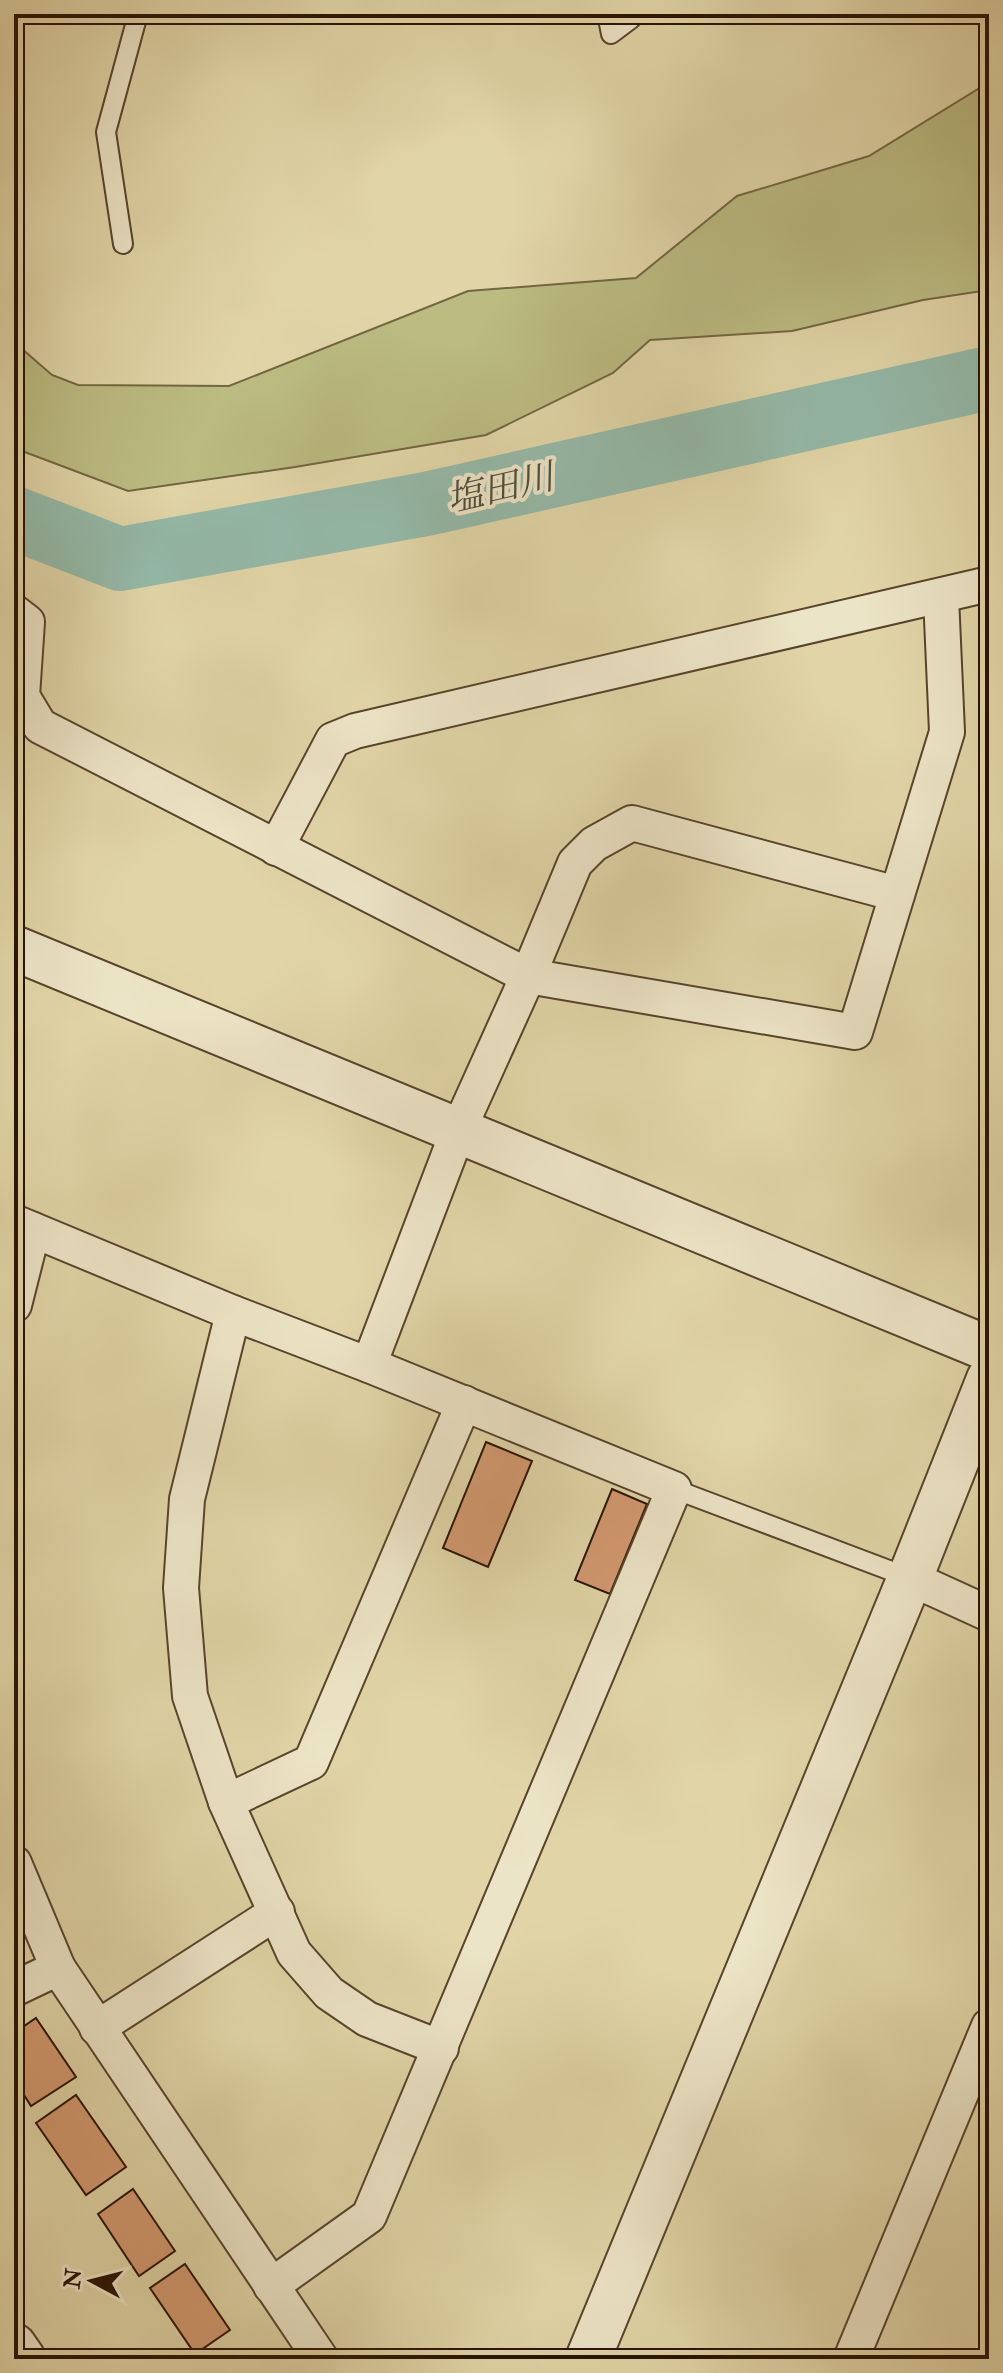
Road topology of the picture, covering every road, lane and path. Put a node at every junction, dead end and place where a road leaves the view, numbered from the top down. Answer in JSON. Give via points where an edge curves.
{"nodes":[{"id":1,"x":138,"y":14,"type":"edge"},
{"id":2,"x":607,"y":14,"type":"edge"},
{"id":3,"x":633,"y":14,"type":"edge"},
{"id":4,"x":123,"y":244,"type":"dead end"},
{"id":5,"x":989,"y":584,"type":"edge"},
{"id":6,"x":941,"y":597,"type":"junction"},
{"id":7,"x":14,"y":612,"type":"edge"},
{"id":8,"x":276,"y":848,"type":"junction"},
{"id":9,"x":897,"y":894,"type":"junction"},
{"id":10,"x":14,"y":948,"type":"edge"},
{"id":11,"x":528,"y":976,"type":"junction"},
{"id":12,"x":458,"y":1131,"type":"junction"},
{"id":13,"x":23,"y":1226,"type":"edge"},
{"id":14,"x":14,"y":1305,"type":"edge"},
{"id":15,"x":233,"y":1313,"type":"junction"},
{"id":16,"x":989,"y":1349,"type":"edge"},
{"id":17,"x":369,"y":1365,"type":"junction"},
{"id":18,"x":989,"y":1379,"type":"edge"},
{"id":19,"x":464,"y":1403,"type":"junction"},
{"id":20,"x":674,"y":1489,"type":"junction"},
{"id":21,"x":910,"y":1578,"type":"junction"},
{"id":22,"x":989,"y":1614,"type":"edge"},
{"id":23,"x":226,"y":1802,"type":"junction"},
{"id":24,"x":14,"y":1863,"type":"edge"},
{"id":25,"x":277,"y":1912,"type":"junction"},
{"id":26,"x":58,"y":1968,"type":"junction"},
{"id":27,"x":14,"y":1989,"type":"edge"},
{"id":28,"x":989,"y":2026,"type":"edge"},
{"id":29,"x":97,"y":2028,"type":"junction"},
{"id":30,"x":441,"y":2048,"type":"junction"},
{"id":31,"x":271,"y":2286,"type":"junction"},
{"id":32,"x":14,"y":2346,"type":"edge"},
{"id":33,"x":23,"y":2359,"type":"edge"},
{"id":34,"x":321,"y":2359,"type":"edge"},
{"id":35,"x":588,"y":2359,"type":"edge"},
{"id":36,"x":851,"y":2359,"type":"edge"}],
"edges":[{"from":1,"to":4,"type":"lane","via":[[106,132]]},
{"from":2,"to":3,"type":"lane","via":[[611,34]]},
{"from":5,"to":6,"type":"street"},
{"from":6,"to":8,"type":"street","via":[[355,731],[333,740]]},
{"from":6,"to":9,"type":"street","via":[[947,732]]},
{"from":7,"to":8,"type":"street","via":[[27,622],[22,696],[40,726]]},
{"from":8,"to":11,"type":"street"},
{"from":9,"to":11,"type":"street","via":[[632,823],[594,844],[575,863]]},
{"from":9,"to":11,"type":"street","via":[[855,1032]]},
{"from":10,"to":12,"type":"street"},
{"from":11,"to":12,"type":"street"},
{"from":12,"to":16,"type":"street"},
{"from":12,"to":17,"type":"street"},
{"from":13,"to":14,"type":"street"},
{"from":13,"to":15,"type":"street"},
{"from":15,"to":17,"type":"street"},
{"from":15,"to":23,"type":"street","via":[[187,1499],[181,1588],[190,1696]]},
{"from":17,"to":19,"type":"street"},
{"from":18,"to":21,"type":"street"},
{"from":19,"to":20,"type":"street"},
{"from":19,"to":23,"type":"street","via":[[311,1762]]},
{"from":20,"to":21,"type":"lane"},
{"from":20,"to":30,"type":"street"},
{"from":21,"to":22,"type":"street"},
{"from":21,"to":35,"type":"street"},
{"from":23,"to":25,"type":"street"},
{"from":24,"to":26,"type":"street"},
{"from":25,"to":29,"type":"street"},
{"from":25,"to":30,"type":"street","via":[[294,1953],[329,1993],[367,2019]]},
{"from":26,"to":27,"type":"street"},
{"from":26,"to":29,"type":"street"},
{"from":28,"to":36,"type":"street"},
{"from":29,"to":31,"type":"street"},
{"from":30,"to":31,"type":"street","via":[[369,2216]]},
{"from":31,"to":34,"type":"street"},
{"from":32,"to":33,"type":"street"}]}
